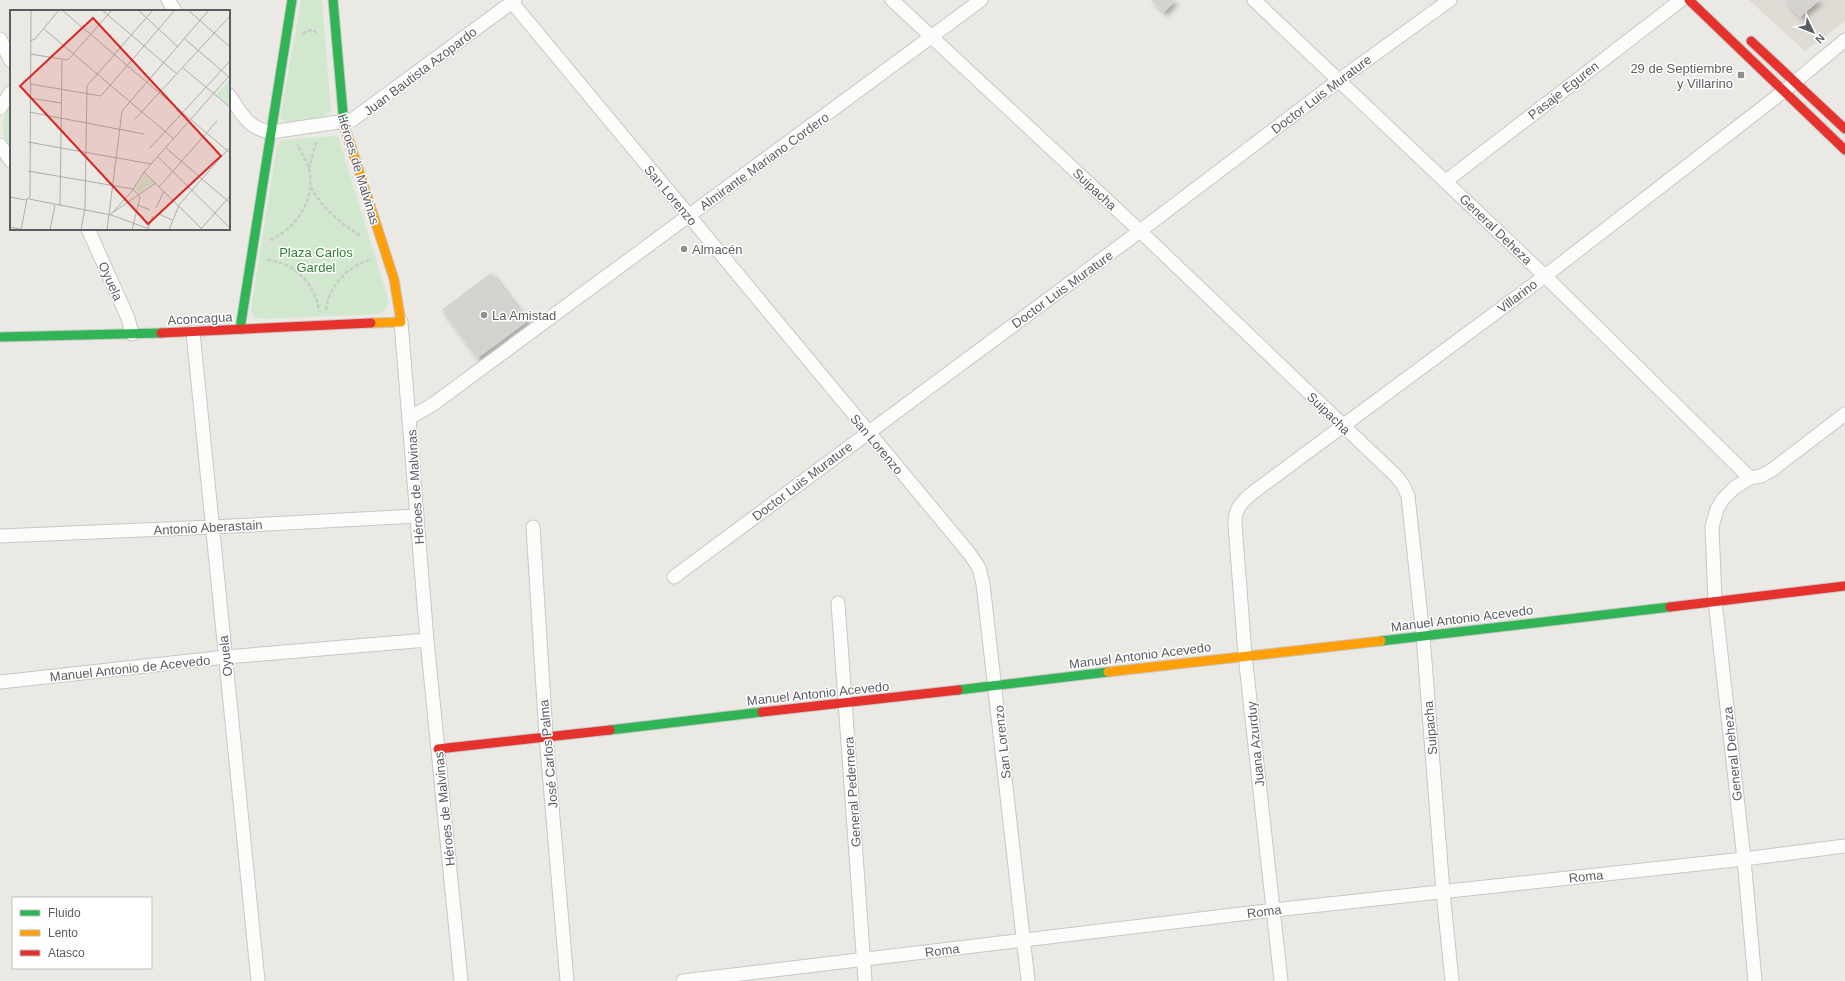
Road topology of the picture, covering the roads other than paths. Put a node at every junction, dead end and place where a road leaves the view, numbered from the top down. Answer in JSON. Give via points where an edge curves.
{"nodes":[{"id":1,"x":168,"y":0,"type":"edge"},
{"id":2,"x":292,"y":0,"type":"edge"},
{"id":3,"x":333,"y":0,"type":"edge"},
{"id":4,"x":892,"y":0,"type":"edge"},
{"id":5,"x":981,"y":0,"type":"edge"},
{"id":6,"x":1254,"y":0,"type":"edge"},
{"id":7,"x":1450,"y":0,"type":"edge"},
{"id":8,"x":1681,"y":0,"type":"edge"},
{"id":9,"x":1689,"y":0,"type":"edge"},
{"id":10,"x":512,"y":1,"type":"edge"},
{"id":11,"x":174,"y":10,"type":"edge"},
{"id":12,"x":1746,"y":36,"type":"dead end"},
{"id":13,"x":931,"y":38,"type":"junction"},
{"id":14,"x":0,"y":39,"type":"edge"},
{"id":15,"x":1845,"y":40,"type":"edge"},
{"id":16,"x":10,"y":59,"type":"edge"},
{"id":17,"x":1339,"y":80,"type":"junction"},
{"id":18,"x":1795,"y":83,"type":"junction"},
{"id":19,"x":1784,"y":91,"type":"junction"},
{"id":20,"x":10,"y":93,"type":"edge"},
{"id":21,"x":230,"y":96,"type":"edge"},
{"id":22,"x":0,"y":108,"type":"edge"},
{"id":23,"x":343,"y":122,"type":"junction"},
{"id":24,"x":1845,"y":129,"type":"edge"},
{"id":25,"x":271,"y":132,"type":"junction"},
{"id":26,"x":0,"y":146,"type":"edge"},
{"id":27,"x":1845,"y":150,"type":"edge"},
{"id":28,"x":10,"y":160,"type":"edge"},
{"id":29,"x":1446,"y":181,"type":"junction"},
{"id":30,"x":688,"y":216,"type":"junction"},
{"id":31,"x":88,"y":230,"type":"edge"},
{"id":32,"x":1140,"y":231,"type":"junction"},
{"id":33,"x":1544,"y":276,"type":"junction"},
{"id":34,"x":401,"y":322,"type":"junction"},
{"id":35,"x":240,"y":329,"type":"junction"},
{"id":36,"x":193,"y":332,"type":"junction"},
{"id":37,"x":132,"y":334,"type":"junction"},
{"id":38,"x":0,"y":338,"type":"edge"},
{"id":39,"x":1845,"y":414,"type":"edge"},
{"id":40,"x":410,"y":418,"type":"junction"},
{"id":41,"x":1342,"y":426,"type":"junction"},
{"id":42,"x":867,"y":432,"type":"junction"},
{"id":43,"x":1750,"y":478,"type":"junction"},
{"id":44,"x":1238,"y":508,"type":"joint"},
{"id":45,"x":417,"y":516,"type":"junction"},
{"id":46,"x":212,"y":527,"type":"junction"},
{"id":47,"x":533,"y":527,"type":"dead end"},
{"id":48,"x":0,"y":536,"type":"edge"},
{"id":49,"x":674,"y":577,"type":"dead end"},
{"id":50,"x":1845,"y":586,"type":"edge"},
{"id":51,"x":1715,"y":601,"type":"junction"},
{"id":52,"x":838,"y":603,"type":"dead end"},
{"id":53,"x":1423,"y":636,"type":"junction"},
{"id":54,"x":427,"y":640,"type":"junction"},
{"id":55,"x":1245,"y":655,"type":"junction"},
{"id":56,"x":226,"y":657,"type":"junction"},
{"id":57,"x":0,"y":682,"type":"edge"},
{"id":58,"x":996,"y":686,"type":"junction"},
{"id":59,"x":846,"y":704,"type":"junction"},
{"id":60,"x":546,"y":736,"type":"junction"},
{"id":61,"x":438,"y":749,"type":"junction"},
{"id":62,"x":1845,"y":846,"type":"edge"},
{"id":63,"x":1744,"y":859,"type":"junction"},
{"id":64,"x":1443,"y":892,"type":"junction"},
{"id":65,"x":1274,"y":910,"type":"junction"},
{"id":66,"x":1024,"y":940,"type":"junction"},
{"id":67,"x":863,"y":960,"type":"junction"},
{"id":68,"x":258,"y":981,"type":"edge"},
{"id":69,"x":461,"y":981,"type":"edge"},
{"id":70,"x":568,"y":981,"type":"edge"},
{"id":71,"x":683,"y":981,"type":"edge"},
{"id":72,"x":865,"y":981,"type":"edge"},
{"id":73,"x":1028,"y":981,"type":"edge"},
{"id":74,"x":1281,"y":981,"type":"edge"},
{"id":75,"x":1452,"y":981,"type":"edge"},
{"id":76,"x":1755,"y":981,"type":"edge"}],
"edges":[{"from":1,"to":11,"type":"street"},
{"from":2,"to":25,"type":"street"},
{"from":3,"to":23,"type":"street","name":"Héroes de Malvinas"},
{"from":4,"to":13,"type":"street","name":"Suipacha"},
{"from":5,"to":13,"type":"street","name":"Almirante Mariano Cordero"},
{"from":6,"to":17,"type":"street","name":"General Deheza"},
{"from":7,"to":17,"type":"street","name":"Doctor Luis Murature"},
{"from":8,"to":29,"type":"street","name":"Pasaje Eguren"},
{"from":9,"to":19,"type":"street"},
{"from":10,"to":23,"type":"street","name":"Juan Bautista Azopardo","via":[[360,115]]},
{"from":10,"to":30,"type":"street","name":"San Lorenzo"},
{"from":12,"to":18,"type":"street"},
{"from":13,"to":30,"type":"street","name":"Almirante Mariano Cordero"},
{"from":13,"to":32,"type":"street","name":"Suipacha"},
{"from":14,"to":16,"type":"street"},
{"from":15,"to":18,"type":"street","name":"Villarino"},
{"from":17,"to":29,"type":"street","name":"General Deheza"},
{"from":17,"to":32,"type":"street","name":"Doctor Luis Murature"},
{"from":18,"to":19,"type":"street","name":"Villarino"},
{"from":18,"to":24,"type":"street"},
{"from":19,"to":27,"type":"street"},
{"from":19,"to":33,"type":"street","name":"Villarino"},
{"from":20,"to":22,"type":"street"},
{"from":21,"to":25,"type":"street","via":[[249,123],[260,131]]},
{"from":23,"to":25,"type":"street","name":"Juan Bautista Azopardo"},
{"from":23,"to":34,"type":"street","name":"Héroes de Malvinas","via":[[394,279]]},
{"from":25,"to":35,"type":"street"},
{"from":26,"to":28,"type":"street"},
{"from":29,"to":33,"type":"street","name":"General Deheza"},
{"from":30,"to":40,"type":"street","name":"Almirante Mariano Cordero","via":[[432,405]]},
{"from":30,"to":42,"type":"street","name":"San Lorenzo"},
{"from":31,"to":37,"type":"street","name":"Oyuela","via":[[128,318]]},
{"from":32,"to":41,"type":"street","name":"Suipacha"},
{"from":32,"to":42,"type":"street","name":"Doctor Luis Murature"},
{"from":33,"to":41,"type":"street","name":"Villarino"},
{"from":33,"to":43,"type":"street","name":"General Deheza"},
{"from":34,"to":35,"type":"street","name":"Aconcagua"},
{"from":34,"to":40,"type":"street","name":"Héroes de Malvinas"},
{"from":35,"to":36,"type":"street","name":"Aconcagua"},
{"from":36,"to":37,"type":"street","name":"Aconcagua"},
{"from":36,"to":46,"type":"street","name":"Oyuela"},
{"from":37,"to":38,"type":"street","name":"Aconcagua"},
{"from":39,"to":43,"type":"street","via":[[1772,470]]},
{"from":40,"to":45,"type":"street","name":"Héroes de Malvinas"},
{"from":41,"to":44,"type":"street","name":"Villarino","via":[[1251,494]]},
{"from":41,"to":53,"type":"street","name":"Suipacha","via":[[1396,476],[1408,496]]},
{"from":42,"to":49,"type":"street","name":"Doctor Luis Murature"},
{"from":42,"to":58,"type":"street","name":"San Lorenzo","via":[[979,568]]},
{"from":43,"to":51,"type":"street","name":"General Deheza","via":[[1723,499],[1712,527]]},
{"from":44,"to":55,"type":"street","name":"Juana Azurduy","via":[[1235,524]]},
{"from":45,"to":46,"type":"street","name":"Antonio Aberastain"},
{"from":45,"to":54,"type":"street","name":"Héroes de Malvinas"},
{"from":46,"to":48,"type":"street","name":"Antonio Aberastain"},
{"from":46,"to":56,"type":"street","name":"Oyuela"},
{"from":47,"to":60,"type":"street","name":"José Carlos Palma"},
{"from":50,"to":51,"type":"street","name":"Manuel Antonio Acevedo"},
{"from":51,"to":53,"type":"street","name":"Manuel Antonio Acevedo"},
{"from":51,"to":63,"type":"street","name":"General Deheza"},
{"from":52,"to":59,"type":"street","name":"General Pedernera"},
{"from":53,"to":55,"type":"street","name":"Manuel Antonio Acevedo"},
{"from":53,"to":64,"type":"street","name":"Suipacha"},
{"from":54,"to":56,"type":"street","name":"Manuel Antonio de Acevedo"},
{"from":54,"to":61,"type":"street","name":"Héroes de Malvinas"},
{"from":55,"to":58,"type":"street","name":"Manuel Antonio Acevedo"},
{"from":55,"to":65,"type":"street","name":"Juana Azurduy"},
{"from":56,"to":57,"type":"street","name":"Manuel Antonio de Acevedo"},
{"from":56,"to":68,"type":"street","name":"Oyuela"},
{"from":58,"to":59,"type":"street","name":"Manuel Antonio Acevedo"},
{"from":58,"to":66,"type":"street","name":"San Lorenzo"},
{"from":59,"to":60,"type":"street","name":"Manuel Antonio Acevedo"},
{"from":59,"to":67,"type":"street","name":"General Pedernera"},
{"from":60,"to":61,"type":"street","name":"Manuel Antonio Acevedo"},
{"from":60,"to":70,"type":"street","name":"José Carlos Palma"},
{"from":61,"to":69,"type":"street","name":"Héroes de Malvinas"},
{"from":62,"to":63,"type":"street","name":"Roma"},
{"from":63,"to":64,"type":"street","name":"Roma"},
{"from":63,"to":76,"type":"street","name":"General Deheza"},
{"from":64,"to":65,"type":"street","name":"Roma"},
{"from":64,"to":75,"type":"street","name":"Suipacha"},
{"from":65,"to":66,"type":"street","name":"Roma"},
{"from":65,"to":74,"type":"street","name":"Juana Azurduy"},
{"from":66,"to":67,"type":"street","name":"Roma"},
{"from":66,"to":73,"type":"street","name":"San Lorenzo"},
{"from":67,"to":71,"type":"street","name":"Roma"},
{"from":67,"to":72,"type":"street","name":"General Pedernera"}]}
